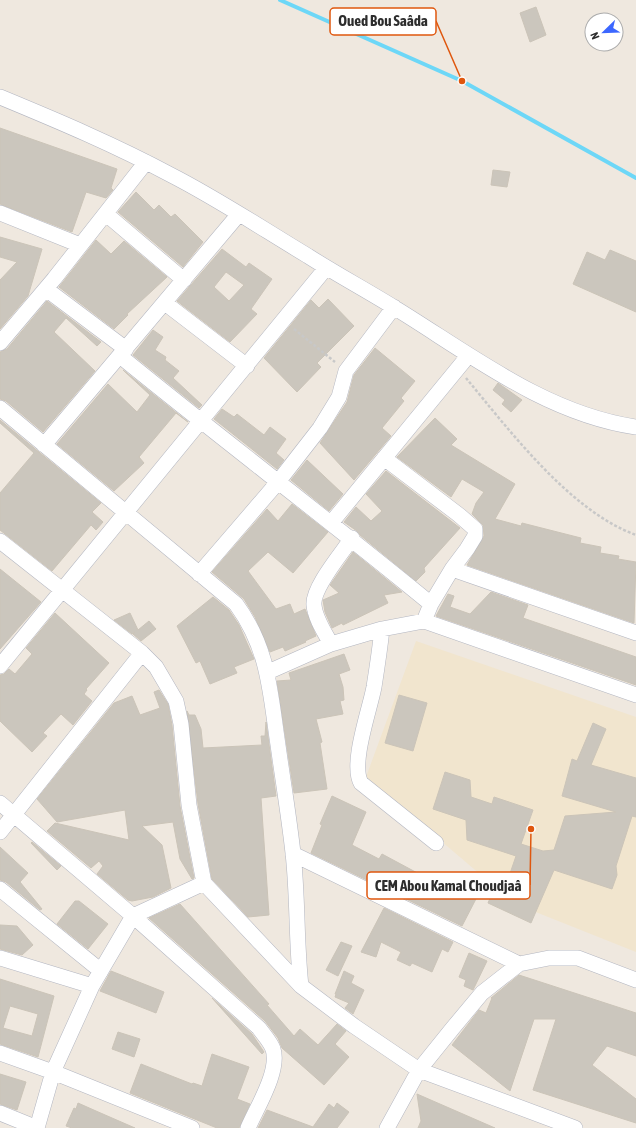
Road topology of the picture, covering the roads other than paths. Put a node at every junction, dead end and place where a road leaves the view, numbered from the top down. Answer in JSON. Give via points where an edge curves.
{"nodes":[{"id":1,"x":0,"y":97,"type":"edge"},
{"id":2,"x":146,"y":162,"type":"junction"},
{"id":3,"x":0,"y":213,"type":"edge"},
{"id":4,"x":106,"y":214,"type":"junction"},
{"id":5,"x":239,"y":214,"type":"junction"},
{"id":6,"x":80,"y":245,"type":"junction"},
{"id":7,"x":326,"y":268,"type":"junction"},
{"id":8,"x":184,"y":280,"type":"junction"},
{"id":9,"x":46,"y":289,"type":"junction"},
{"id":10,"x":165,"y":303,"type":"junction"},
{"id":11,"x":394,"y":307,"type":"junction"},
{"id":12,"x":0,"y":343,"type":"edge"},
{"id":13,"x":123,"y":353,"type":"junction"},
{"id":14,"x":468,"y":356,"type":"junction"},
{"id":15,"x":247,"y":366,"type":"junction"},
{"id":16,"x":0,"y":408,"type":"edge"},
{"id":17,"x":201,"y":421,"type":"junction"},
{"id":18,"x":636,"y":427,"type":"edge"},
{"id":19,"x":44,"y":444,"type":"junction"},
{"id":20,"x":384,"y":458,"type":"junction"},
{"id":21,"x":278,"y":482,"type":"junction"},
{"id":22,"x":127,"y":512,"type":"junction"},
{"id":23,"x":331,"y":523,"type":"junction"},
{"id":24,"x":352,"y":538,"type":"junction"},
{"id":25,"x":0,"y":542,"type":"edge"},
{"id":26,"x":452,"y":569,"type":"junction"},
{"id":27,"x":199,"y":574,"type":"junction"},
{"id":28,"x":62,"y":590,"type":"junction"},
{"id":29,"x":431,"y":604,"type":"junction"},
{"id":30,"x":424,"y":621,"type":"junction"},
{"id":31,"x":382,"y":629,"type":"junction"},
{"id":32,"x":636,"y":633,"type":"edge"},
{"id":33,"x":331,"y":644,"type":"junction"},
{"id":34,"x":142,"y":652,"type":"junction"},
{"id":35,"x":0,"y":666,"type":"edge"},
{"id":36,"x":268,"y":672,"type":"junction"},
{"id":37,"x":636,"y":695,"type":"edge"},
{"id":38,"x":0,"y":803,"type":"edge"},
{"id":39,"x":14,"y":814,"type":"junction"},
{"id":40,"x":0,"y":832,"type":"edge"},
{"id":41,"x":436,"y":843,"type":"dead end"},
{"id":42,"x":293,"y":854,"type":"junction"},
{"id":43,"x":204,"y":883,"type":"junction"},
{"id":44,"x":0,"y":889,"type":"edge"},
{"id":45,"x":134,"y":916,"type":"junction"},
{"id":46,"x":0,"y":958,"type":"edge"},
{"id":47,"x":518,"y":964,"type":"junction"},
{"id":48,"x":101,"y":971,"type":"junction"},
{"id":49,"x":636,"y":980,"type":"edge"},
{"id":50,"x":92,"y":986,"type":"junction"},
{"id":51,"x":301,"y":986,"type":"junction"},
{"id":52,"x":0,"y":1053,"type":"edge"},
{"id":53,"x":419,"y":1070,"type":"junction"},
{"id":54,"x":53,"y":1072,"type":"junction"},
{"id":55,"x":0,"y":1113,"type":"edge"},
{"id":56,"x":37,"y":1128,"type":"edge"},
{"id":57,"x":192,"y":1128,"type":"edge"},
{"id":58,"x":248,"y":1128,"type":"edge"},
{"id":59,"x":387,"y":1128,"type":"edge"},
{"id":60,"x":575,"y":1128,"type":"edge"}],
"edges":[{"from":1,"to":2,"type":"street"},
{"from":2,"to":4,"type":"street"},
{"from":2,"to":5,"type":"street"},
{"from":3,"to":6,"type":"street"},
{"from":4,"to":6,"type":"street"},
{"from":4,"to":8,"type":"street"},
{"from":5,"to":7,"type":"street"},
{"from":5,"to":8,"type":"street"},
{"from":6,"to":9,"type":"street"},
{"from":7,"to":11,"type":"street"},
{"from":7,"to":15,"type":"street","via":[[282,319]]},
{"from":8,"to":10,"type":"street"},
{"from":9,"to":12,"type":"street"},
{"from":9,"to":13,"type":"street"},
{"from":10,"to":13,"type":"street"},
{"from":10,"to":15,"type":"street"},
{"from":11,"to":14,"type":"street"},
{"from":11,"to":21,"type":"street","via":[[346,371],[339,397],[330,412]]},
{"from":13,"to":17,"type":"street"},
{"from":13,"to":19,"type":"street"},
{"from":14,"to":18,"type":"street","via":[[516,384],[579,412]]},
{"from":14,"to":20,"type":"street"},
{"from":15,"to":17,"type":"street"},
{"from":16,"to":19,"type":"street"},
{"from":17,"to":21,"type":"street"},
{"from":17,"to":22,"type":"street"},
{"from":19,"to":22,"type":"street"},
{"from":20,"to":23,"type":"street"},
{"from":20,"to":26,"type":"street","via":[[475,529],[471,542]]},
{"from":21,"to":23,"type":"street"},
{"from":21,"to":27,"type":"street"},
{"from":22,"to":27,"type":"street"},
{"from":22,"to":28,"type":"street"},
{"from":23,"to":24,"type":"street"},
{"from":24,"to":29,"type":"street"},
{"from":24,"to":33,"type":"street","via":[[314,598],[316,613]]},
{"from":25,"to":28,"type":"street"},
{"from":26,"to":29,"type":"street"},
{"from":26,"to":32,"type":"street"},
{"from":27,"to":36,"type":"street","via":[[236,604],[248,620]]},
{"from":28,"to":34,"type":"street"},
{"from":28,"to":35,"type":"street"},
{"from":29,"to":30,"type":"street"},
{"from":30,"to":31,"type":"street"},
{"from":30,"to":37,"type":"street"},
{"from":31,"to":33,"type":"street"},
{"from":31,"to":41,"type":"street","via":[[374,688],[360,751],[358,778]]},
{"from":33,"to":36,"type":"street"},
{"from":34,"to":39,"type":"street"},
{"from":34,"to":43,"type":"street","via":[[156,667],[176,701],[181,724],[189,805]]},
{"from":36,"to":42,"type":"street"},
{"from":38,"to":39,"type":"street"},
{"from":39,"to":40,"type":"street"},
{"from":39,"to":45,"type":"street"},
{"from":42,"to":47,"type":"street"},
{"from":42,"to":51,"type":"street"},
{"from":43,"to":45,"type":"street"},
{"from":43,"to":51,"type":"street"},
{"from":44,"to":48,"type":"street"},
{"from":45,"to":48,"type":"street"},
{"from":45,"to":58,"type":"street","via":[[259,1028],[272,1047],[275,1057],[273,1072]]},
{"from":46,"to":50,"type":"street"},
{"from":47,"to":49,"type":"street","via":[[549,958],[578,958]]},
{"from":47,"to":53,"type":"street","via":[[482,993]]},
{"from":48,"to":50,"type":"street"},
{"from":50,"to":54,"type":"street"},
{"from":51,"to":53,"type":"street"},
{"from":52,"to":54,"type":"street"},
{"from":53,"to":59,"type":"street"},
{"from":53,"to":60,"type":"street"},
{"from":54,"to":56,"type":"street"},
{"from":54,"to":57,"type":"street"},
{"from":55,"to":56,"type":"street"}]}
